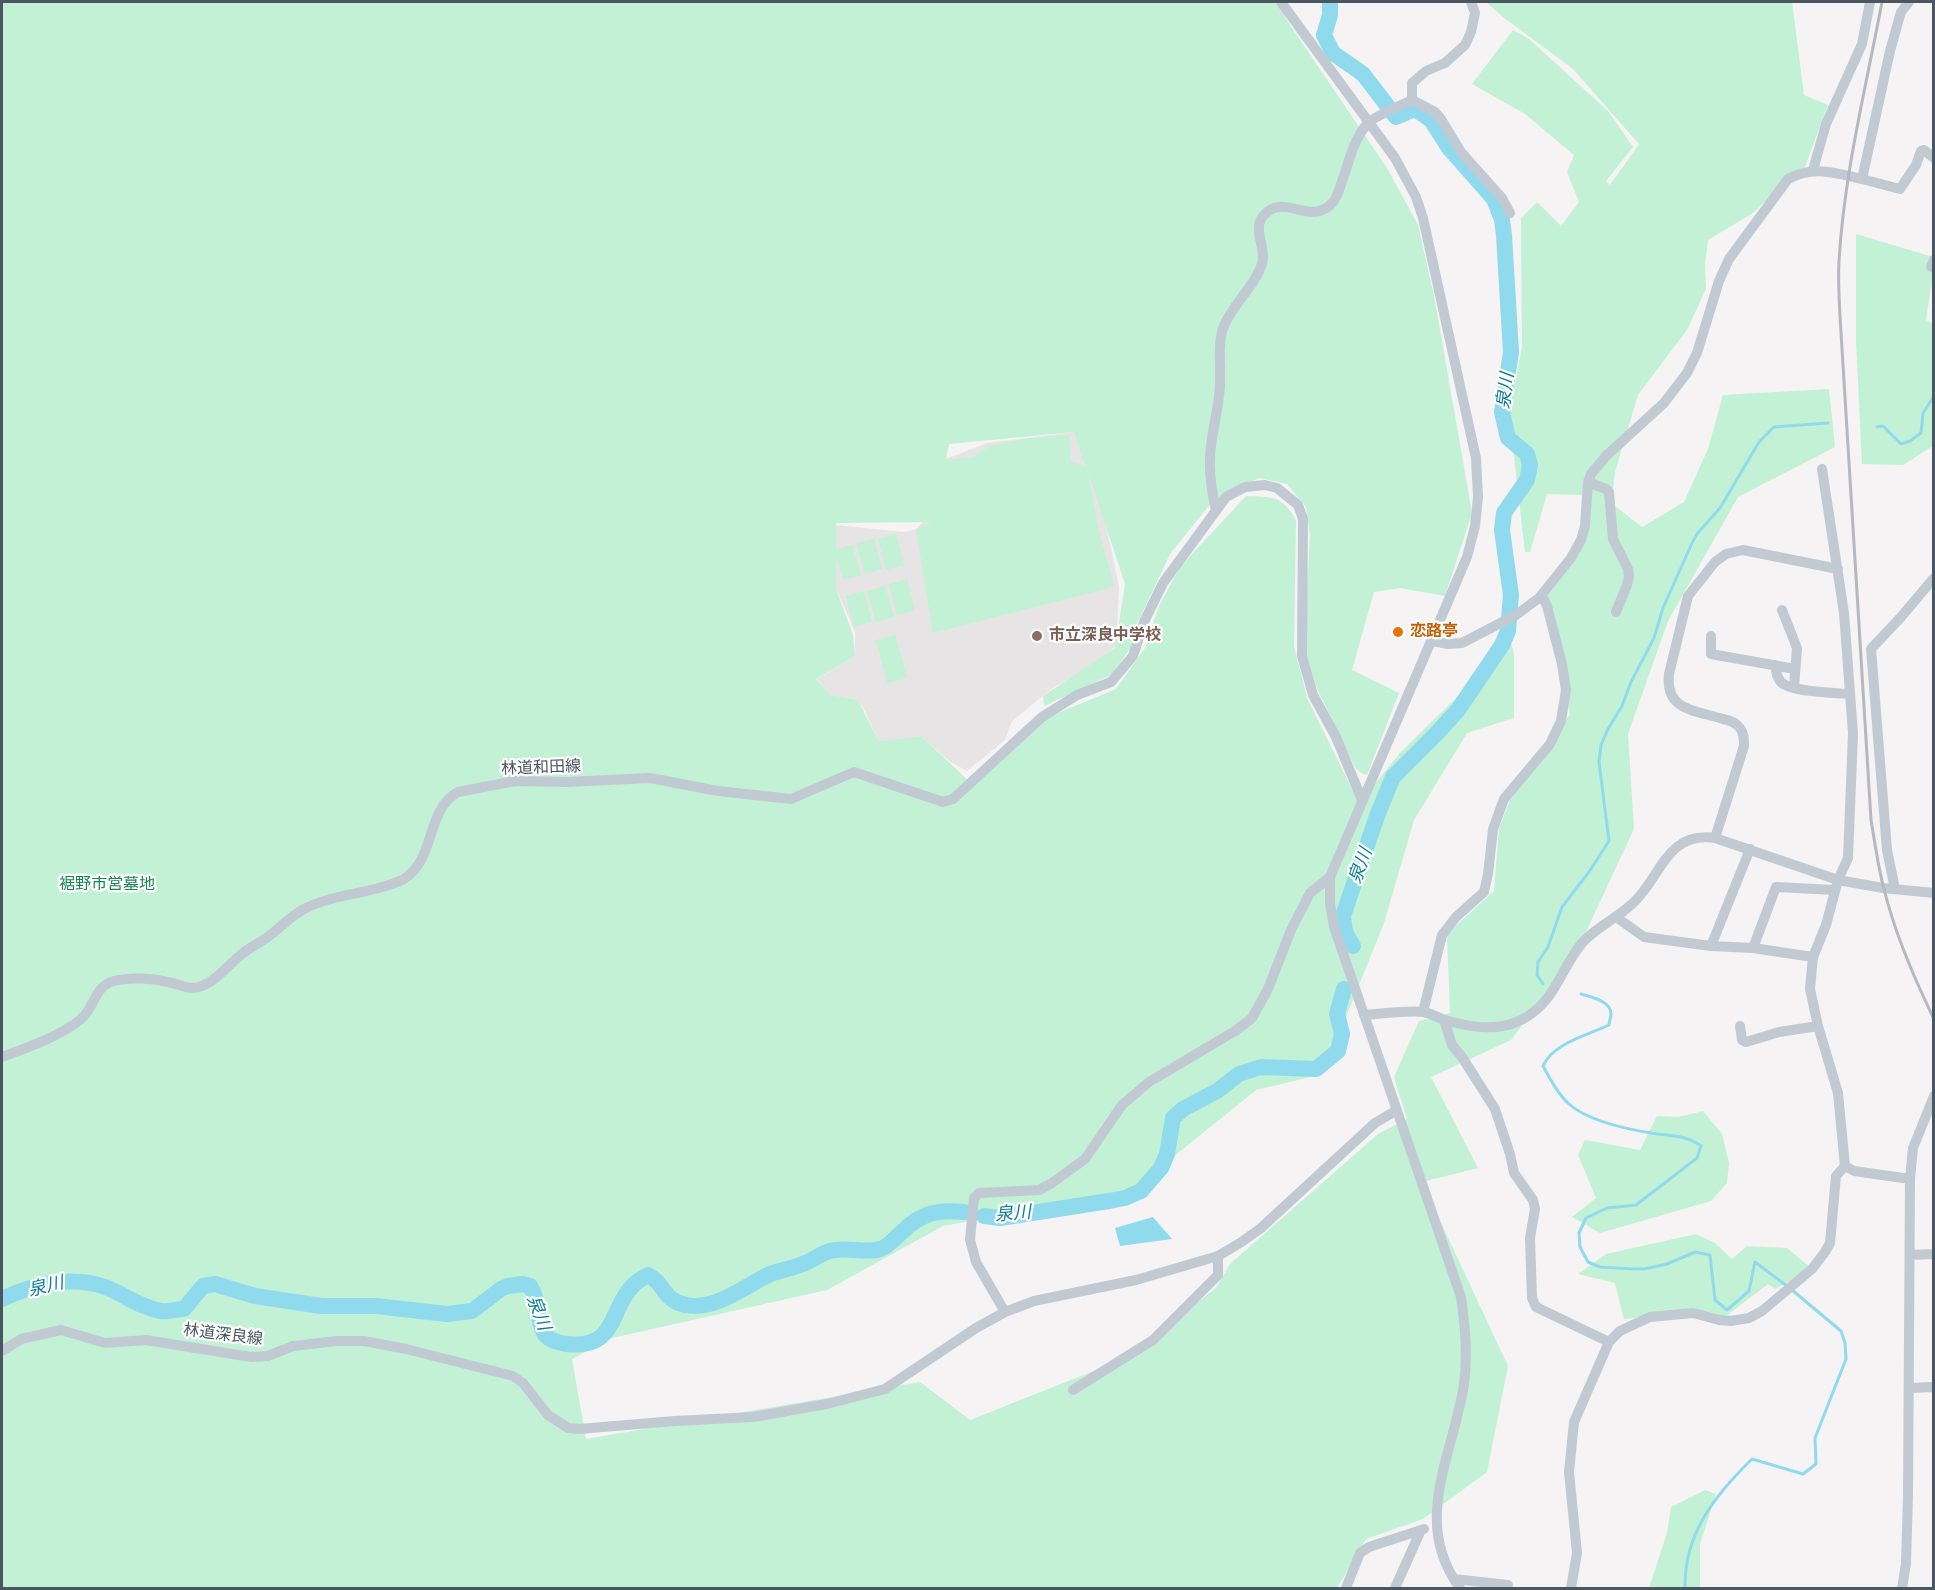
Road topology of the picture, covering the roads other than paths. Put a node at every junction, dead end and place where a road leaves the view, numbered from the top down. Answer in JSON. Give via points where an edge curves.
{"nodes":[{"id":1,"x":1281,"y":2,"type":"edge"},
{"id":2,"x":1471,"y":2,"type":"edge"},
{"id":3,"x":1870,"y":2,"type":"edge"},
{"id":4,"x":1910,"y":2,"type":"edge"},
{"id":5,"x":1412,"y":100,"type":"junction"},
{"id":6,"x":1368,"y":122,"type":"junction"},
{"id":7,"x":1934,"y":158,"type":"edge"},
{"id":8,"x":1813,"y":170,"type":"junction"},
{"id":9,"x":1862,"y":178,"type":"junction"},
{"id":10,"x":1510,"y":213,"type":"dead end"},
{"id":11,"x":1822,"y":469,"type":"dead end"},
{"id":12,"x":1588,"y":482,"type":"junction"},
{"id":13,"x":1216,"y":511,"type":"junction"},
{"id":14,"x":1838,"y":569,"type":"junction"},
{"id":15,"x":1934,"y":578,"type":"edge"},
{"id":16,"x":1539,"y":598,"type":"junction"},
{"id":17,"x":1782,"y":610,"type":"dead end"},
{"id":18,"x":1616,"y":612,"type":"dead end"},
{"id":19,"x":1711,"y":636,"type":"dead end"},
{"id":20,"x":1431,"y":641,"type":"junction"},
{"id":21,"x":1774,"y":665,"type":"junction"},
{"id":22,"x":1795,"y":669,"type":"junction"},
{"id":23,"x":1794,"y":687,"type":"junction"},
{"id":24,"x":1850,"y":694,"type":"junction"},
{"id":25,"x":1362,"y":800,"type":"junction"},
{"id":26,"x":1715,"y":838,"type":"junction"},
{"id":27,"x":1750,"y":849,"type":"junction"},
{"id":28,"x":1330,"y":877,"type":"junction"},
{"id":29,"x":1837,"y":885,"type":"junction"},
{"id":30,"x":1895,"y":888,"type":"junction"},
{"id":31,"x":1934,"y":893,"type":"edge"},
{"id":32,"x":1616,"y":917,"type":"junction"},
{"id":33,"x":1711,"y":946,"type":"junction"},
{"id":34,"x":1753,"y":948,"type":"junction"},
{"id":35,"x":1813,"y":957,"type":"junction"},
{"id":36,"x":1423,"y":1012,"type":"junction"},
{"id":37,"x":1364,"y":1015,"type":"junction"},
{"id":38,"x":1444,"y":1020,"type":"junction"},
{"id":39,"x":1740,"y":1026,"type":"dead end"},
{"id":40,"x":1818,"y":1026,"type":"junction"},
{"id":41,"x":2,"y":1058,"type":"edge"},
{"id":42,"x":1934,"y":1096,"type":"edge"},
{"id":43,"x":1397,"y":1110,"type":"junction"},
{"id":44,"x":1845,"y":1166,"type":"junction"},
{"id":45,"x":1910,"y":1179,"type":"junction"},
{"id":46,"x":1934,"y":1254,"type":"edge"},
{"id":47,"x":1910,"y":1255,"type":"junction"},
{"id":48,"x":1218,"y":1256,"type":"junction"},
{"id":49,"x":1005,"y":1312,"type":"junction"},
{"id":50,"x":1609,"y":1342,"type":"junction"},
{"id":51,"x":2,"y":1351,"type":"edge"},
{"id":52,"x":1934,"y":1387,"type":"edge"},
{"id":53,"x":1910,"y":1388,"type":"junction"},
{"id":54,"x":1073,"y":1390,"type":"dead end"},
{"id":55,"x":1436,"y":1526,"type":"junction"},
{"id":56,"x":1420,"y":1530,"type":"junction"},
{"id":57,"x":1458,"y":1586,"type":"edge"},
{"id":58,"x":1346,"y":1588,"type":"edge"},
{"id":59,"x":1395,"y":1588,"type":"edge"},
{"id":60,"x":1506,"y":1588,"type":"edge"},
{"id":61,"x":1571,"y":1588,"type":"edge"},
{"id":62,"x":1902,"y":1588,"type":"edge"}],
"edges":[{"from":1,"to":6,"type":"street"},
{"from":2,"to":5,"type":"street","via":[[1475,13],[1465,45],[1412,83]]},
{"from":3,"to":8,"type":"street","via":[[1862,44],[1826,124]]},
{"from":4,"to":9,"type":"street","via":[[1901,12],[1890,51]]},
{"from":5,"to":6,"type":"street"},
{"from":5,"to":10,"type":"street","via":[[1441,119],[1461,152],[1502,198]]},
{"from":6,"to":13,"type":"street","via":[[1354,145],[1335,201],[1323,212],[1312,214],[1281,207],[1269,210],[1261,218],[1263,263],[1233,307],[1221,339],[1220,387],[1210,456]]},
{"from":6,"to":20,"type":"street","via":[[1407,178],[1423,218],[1476,458],[1475,526],[1467,557]]},
{"from":7,"to":9,"type":"street","via":[[1921,151],[1899,189]]},
{"from":8,"to":9,"type":"street"},
{"from":8,"to":12,"type":"street","via":[[1788,180],[1729,259],[1697,353],[1675,389],[1597,465]]},
{"from":11,"to":14,"type":"street"},
{"from":12,"to":16,"type":"street","via":[[1581,543]]},
{"from":12,"to":18,"type":"street","via":[[1609,492],[1613,538],[1628,568],[1627,585]]},
{"from":13,"to":25,"type":"street","via":[[1226,497],[1245,487],[1265,484],[1277,488],[1298,505],[1303,519],[1302,656],[1312,695],[1336,737]]},
{"from":13,"to":41,"type":"street","name":"林道和田線","via":[[1163,583],[1133,656],[1111,682],[1077,695],[1042,717],[953,799],[943,802],[854,772],[791,799],[650,778],[515,781],[458,792],[440,811],[422,857],[407,878],[305,908],[202,986],[189,988],[149,979],[114,981],[99,988],[82,1018]]},
{"from":14,"to":24,"type":"street"},
{"from":14,"to":26,"type":"street","via":[[1743,550],[1726,554],[1715,562],[1688,596],[1669,674],[1670,696],[1679,705],[1731,721],[1743,733],[1744,746]]},
{"from":15,"to":30,"type":"street","via":[[1871,649],[1887,850]]},
{"from":16,"to":20,"type":"street","via":[[1516,615],[1462,643]]},
{"from":16,"to":36,"type":"street","via":[[1548,606],[1562,664],[1566,690],[1561,721],[1550,744],[1504,800],[1493,828],[1484,892],[1442,935]]},
{"from":17,"to":22,"type":"street","via":[[1797,648]]},
{"from":19,"to":21,"type":"street","via":[[1711,654]]},
{"from":20,"to":25,"type":"street"},
{"from":21,"to":22,"type":"street"},
{"from":21,"to":23,"type":"street","via":[[1783,684]]},
{"from":22,"to":23,"type":"street"},
{"from":23,"to":24,"type":"street"},
{"from":24,"to":29,"type":"street","via":[[1853,732],[1848,858]]},
{"from":25,"to":28,"type":"street"},
{"from":26,"to":27,"type":"street"},
{"from":26,"to":32,"type":"street","via":[[1695,839],[1674,849],[1638,898]]},
{"from":27,"to":29,"type":"street"},
{"from":27,"to":33,"type":"street"},
{"from":28,"to":37,"type":"street","via":[[1334,927]]},
{"from":28,"to":49,"type":"street","via":[[1310,893],[1252,1018],[1149,1082],[1122,1105],[1085,1159],[1052,1183],[1039,1190],[979,1193],[974,1198],[970,1240],[976,1262]]},
{"from":29,"to":30,"type":"street"},
{"from":29,"to":34,"type":"street","via":[[1776,887]]},
{"from":29,"to":35,"type":"street"},
{"from":30,"to":31,"type":"street"},
{"from":32,"to":33,"type":"street","via":[[1644,937]]},
{"from":32,"to":38,"type":"street","via":[[1603,923],[1581,944],[1542,1006],[1519,1022],[1487,1027]]},
{"from":33,"to":34,"type":"street"},
{"from":34,"to":35,"type":"street"},
{"from":35,"to":40,"type":"street","via":[[1810,989]]},
{"from":36,"to":37,"type":"street"},
{"from":36,"to":38,"type":"street"},
{"from":37,"to":43,"type":"street"},
{"from":38,"to":50,"type":"street","via":[[1452,1045],[1495,1109],[1514,1173],[1533,1200],[1530,1238],[1532,1298],[1536,1307]]},
{"from":39,"to":40,"type":"street","via":[[1742,1040],[1746,1042]]},
{"from":40,"to":44,"type":"street","via":[[1838,1093]]},
{"from":42,"to":45,"type":"street","via":[[1913,1148]]},
{"from":43,"to":48,"type":"street","via":[[1375,1124],[1261,1228]]},
{"from":43,"to":55,"type":"street","via":[[1461,1297],[1467,1352]]},
{"from":44,"to":45,"type":"street","via":[[1854,1171]]},
{"from":44,"to":50,"type":"street","via":[[1836,1176],[1830,1243],[1825,1252],[1812,1269],[1762,1311],[1731,1321],[1693,1313],[1650,1317],[1620,1331]]},
{"from":45,"to":47,"type":"street"},
{"from":46,"to":47,"type":"street"},
{"from":47,"to":53,"type":"street"},
{"from":48,"to":49,"type":"street","via":[[1136,1280],[1034,1301]]},
{"from":48,"to":54,"type":"street","via":[[1218,1275],[1153,1340]]},
{"from":49,"to":51,"type":"street","name":"林道深良線","via":[[885,1389],[753,1417],[591,1429],[568,1428],[548,1415],[513,1376],[364,1341],[293,1346],[268,1356],[251,1357],[146,1340],[105,1342],[61,1330],[21,1339]]},
{"from":50,"to":61,"type":"street","via":[[1574,1422],[1569,1472],[1577,1553]]},
{"from":52,"to":53,"type":"street"},
{"from":53,"to":62,"type":"street","via":[[1907,1541]]},
{"from":55,"to":56,"type":"street"},
{"from":55,"to":57,"type":"street","via":[[1439,1546]]},
{"from":56,"to":58,"type":"street","via":[[1360,1553]]},
{"from":56,"to":59,"type":"street"},
{"from":57,"to":60,"type":"street","via":[[1508,1585]]}]}
